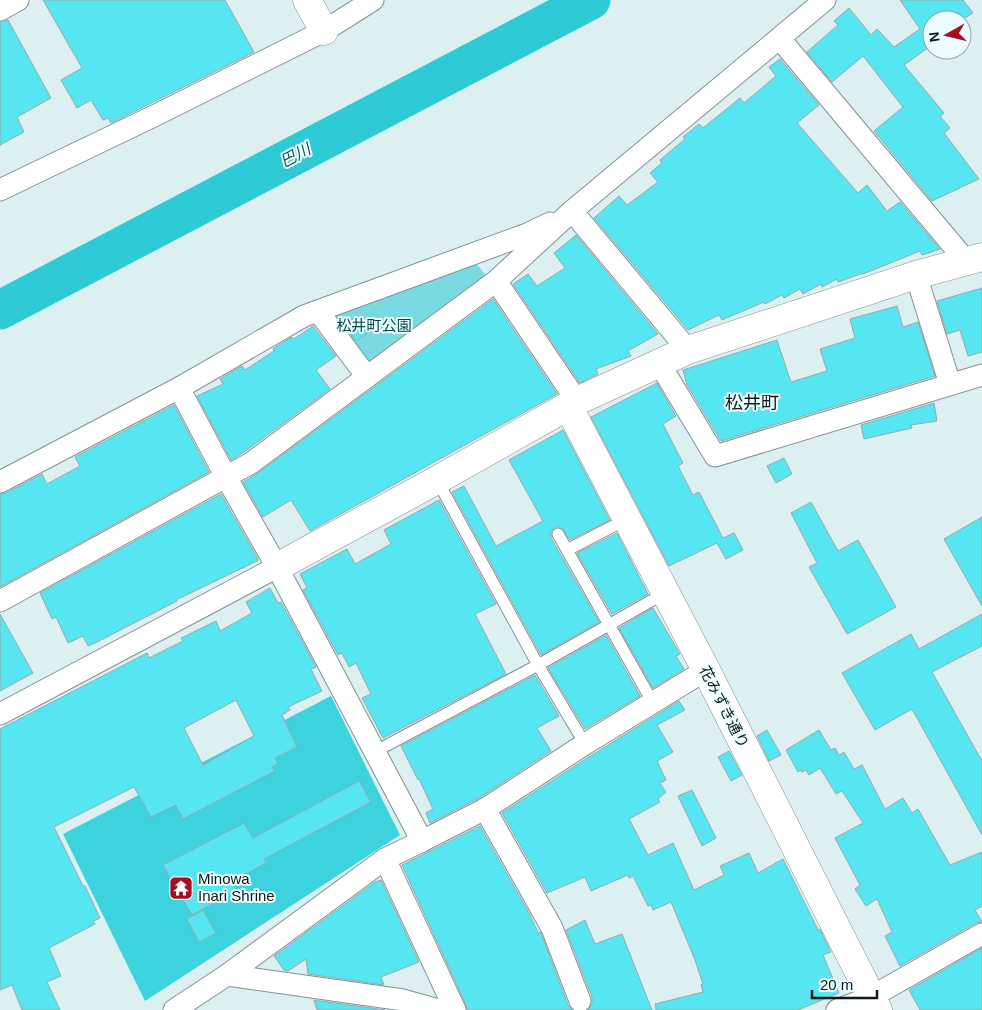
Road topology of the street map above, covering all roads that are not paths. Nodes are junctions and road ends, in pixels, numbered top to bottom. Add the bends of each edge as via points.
1 (18, 0) edge
2 (307, 0) edge
3 (373, 0) edge
4 (826, 0) edge
5 (0, 10) edge
6 (324, 31) junction
7 (780, 38) junction
8 (0, 190) edge
9 (572, 211) junction
10 (974, 259) edge
11 (916, 275) junction
12 (496, 281) junction
13 (318, 311) junction
14 (688, 350) junction
15 (659, 364) junction
16 (982, 375) edge
17 (367, 377) junction
18 (950, 384) junction
19 (179, 388) junction
20 (573, 403) junction
21 (226, 477) junction
22 (437, 480) junction
23 (0, 482) edge
24 (627, 519) junction
25 (558, 534) dead end
26 (567, 550) junction
27 (277, 567) junction
28 (665, 593) junction
29 (0, 601) edge
30 (609, 624) junction
31 (538, 665) junction
32 (706, 670) junction
33 (652, 703) junction
34 (0, 714) edge
35 (586, 744) junction
36 (376, 752) junction
37 (485, 809) junction
38 (422, 841) junction
39 (385, 859) junction
40 (982, 934) edge
41 (227, 975) junction
42 (580, 1001) dead end
43 (874, 1003) edge
44 (174, 1010) edge
45 (439, 1010) edge
46 (455, 1010) edge
47 (837, 1010) edge

1 - 5 street
2 - 6 street
3 - 6 street
4 - 7 street
6 - 8 street
7 - 9 street
7 - 10 street
9 - 12 street
9 - 13 street via 527,234
9 - 14 street
10 - 11 street
11 - 14 street
11 - 18 street
12 - 17 street
12 - 20 street
13 - 17 street
13 - 19 street
14 - 15 street
15 - 18 street via 715,456
15 - 20 street
16 - 18 street
17 - 21 street via 251,463
19 - 21 street
19 - 23 street
20 - 22 street
20 - 24 street, 花みずき通り
21 - 27 street
21 - 29 street
22 - 27 street
22 - 31 lane
24 - 26 lane
24 - 28 street, 花みずき通り
25 - 26 lane
26 - 30 lane
27 - 34 street
27 - 36 street
28 - 30 lane
28 - 32 street, 花みずき通り
30 - 31 lane
30 - 33 lane
31 - 35 lane
31 - 36 lane
32 - 33 street
32 - 43 street, 花みずき通り
33 - 35 street
35 - 37 street
36 - 38 street
37 - 38 street
37 - 42 street via 552,928
38 - 39 street
39 - 41 street
39 - 46 street
40 - 43 street
41 - 44 street
41 - 45 street via 403,1000
43 - 47 street

